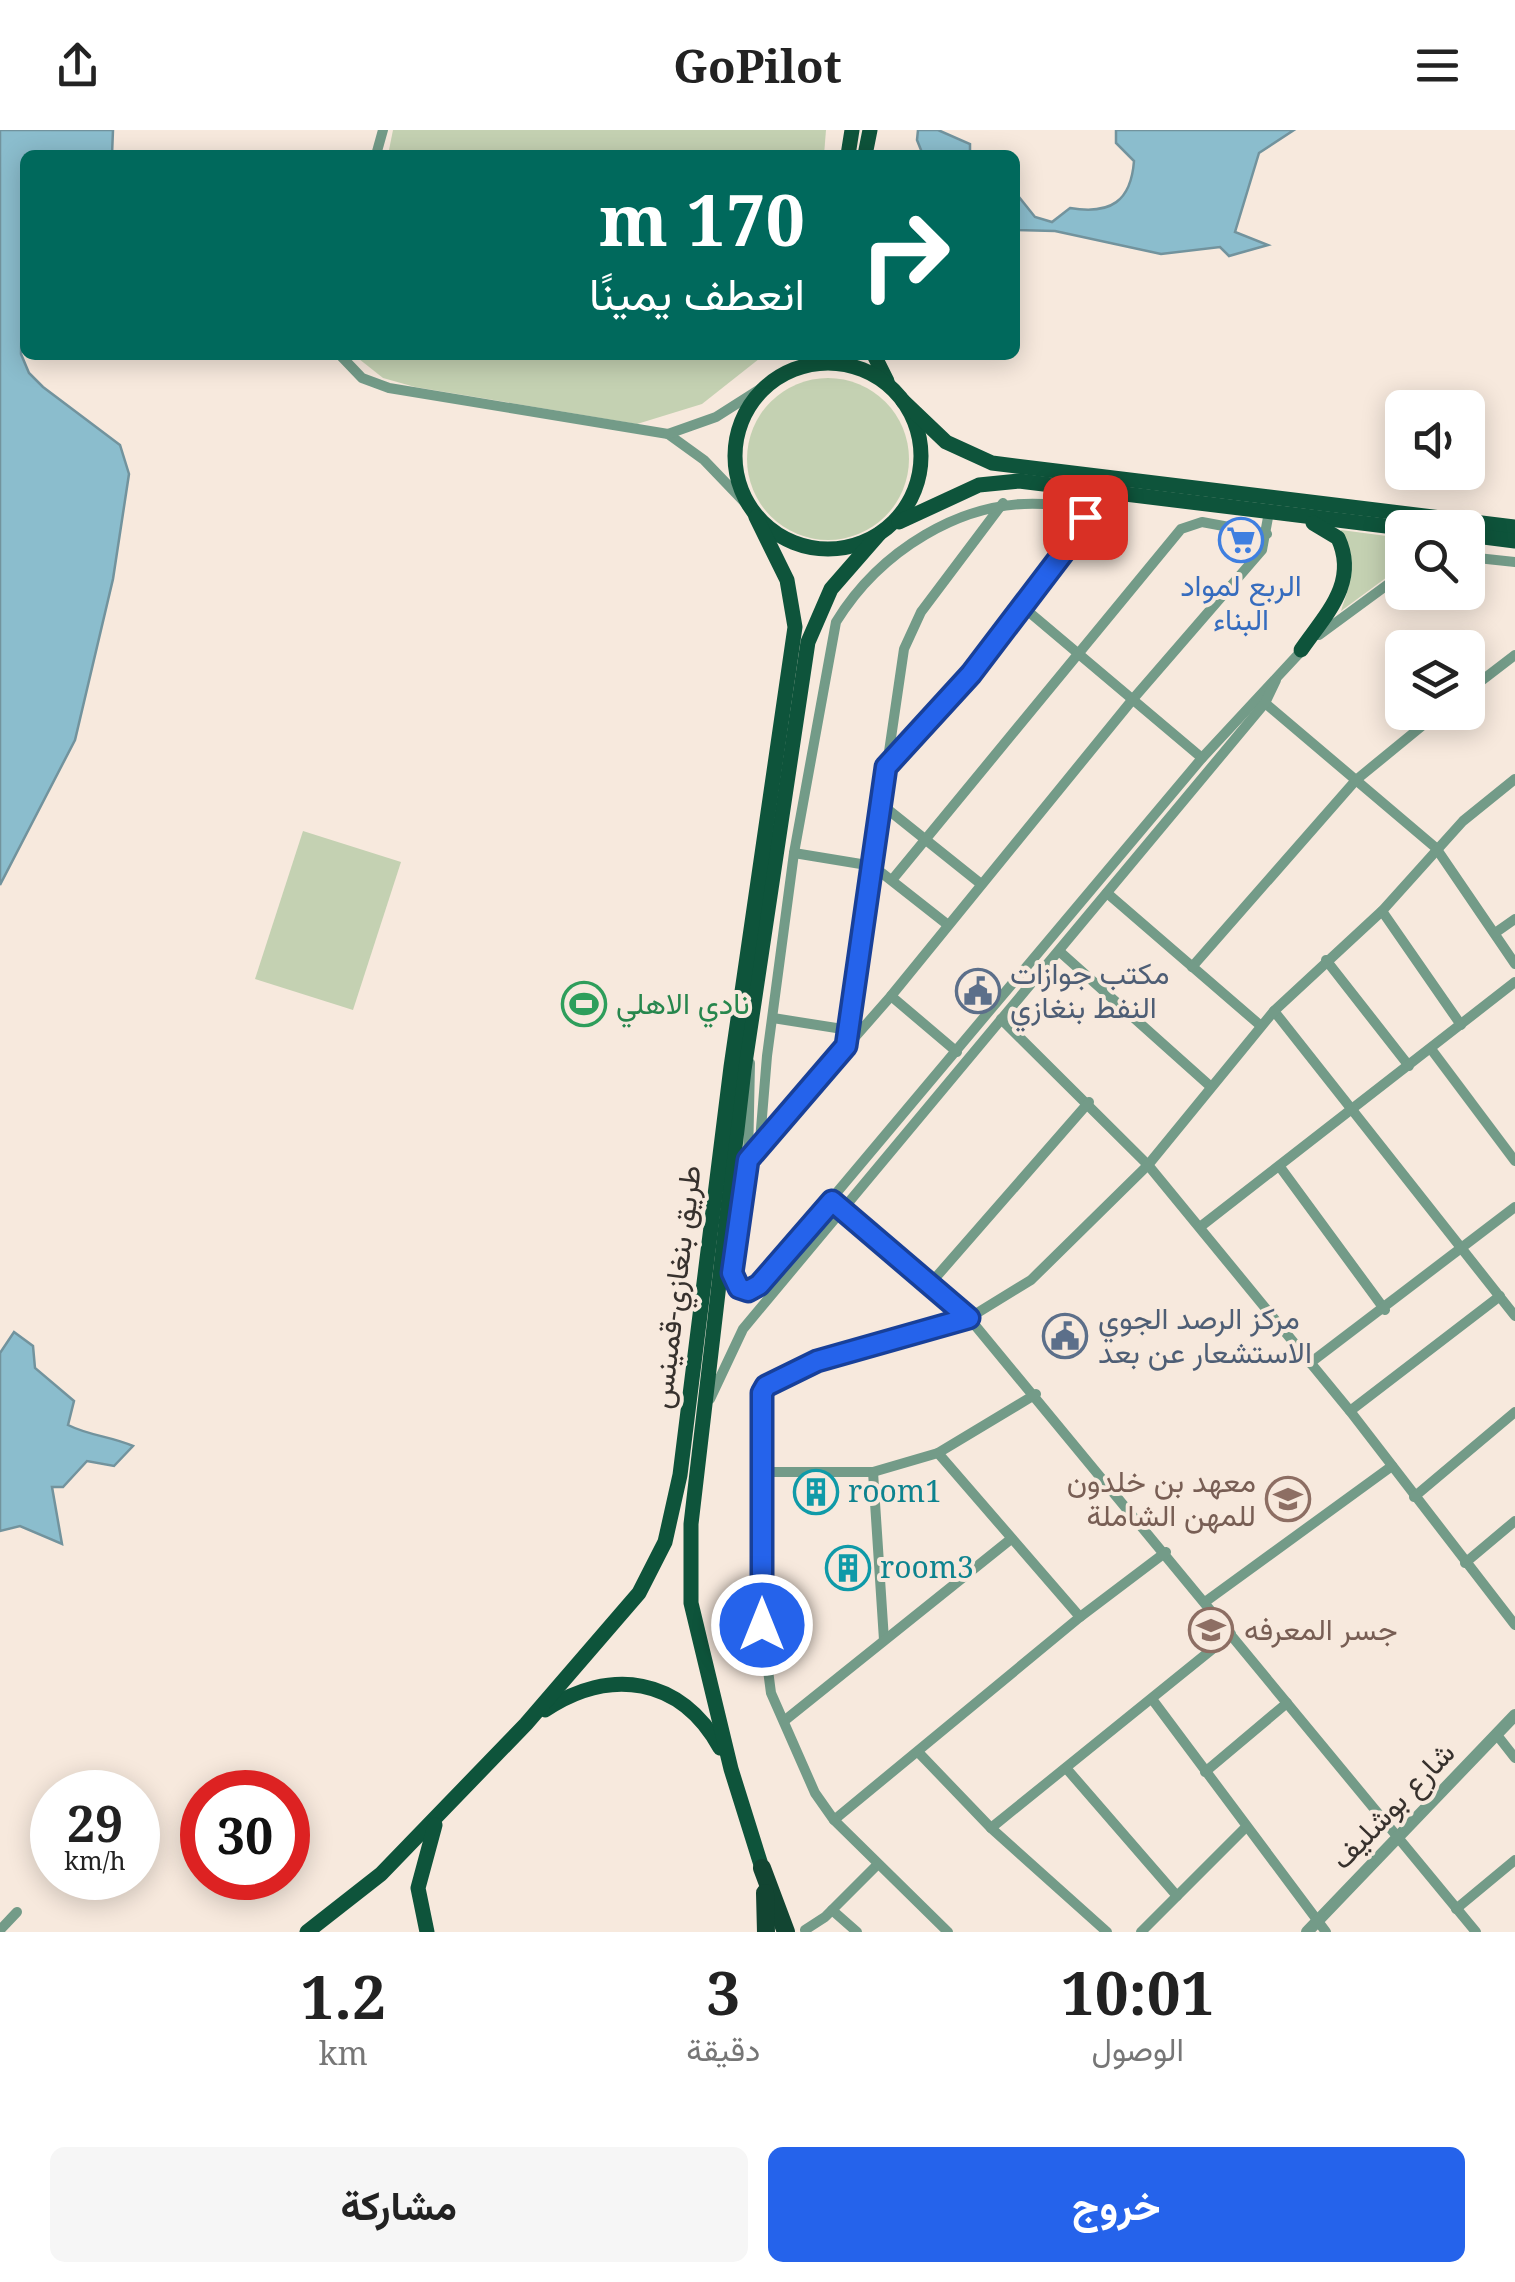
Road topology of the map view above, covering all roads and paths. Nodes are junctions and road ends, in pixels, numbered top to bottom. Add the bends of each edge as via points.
1 (345, 360) edge
2 (796, 360) edge
3 (876, 360) edge
4 (786, 372) junction
5 (768, 384) junction
6 (888, 385) junction
7 (903, 400) junction
8 (668, 434) junction
9 (1004, 502) junction
10 (753, 512) junction
11 (1277, 513) junction
12 (1385, 519) edge
13 (1385, 526) edge
14 (1515, 527) edge
15 (1485, 530) edge
16 (882, 531) junction
17 (1266, 534) junction
18 (1485, 534) edge
19 (1515, 541) edge
20 (1485, 559) edge
21 (1515, 562) edge
22 (1385, 585) edge
23 (1023, 607) junction
24 (1301, 650) junction
25 (1079, 653) junction
26 (1515, 654) edge
27 (1485, 678) edge
28 (1276, 680) junction
29 (1133, 699) junction
30 (1266, 703) junction
31 (1417, 730) edge
32 (1202, 758) junction
33 (886, 767) junction
34 (1515, 779) edge
35 (1356, 780) junction
36 (881, 804) junction
37 (924, 840) junction
38 (1133, 840) junction
39 (1436, 848) junction
40 (1143, 851) junction
41 (794, 853) junction
42 (1116, 861) junction
43 (873, 866) junction
44 (1126, 870) junction
45 (892, 880) junction
46 (981, 884) junction
47 (1107, 892) junction
48 (1382, 911) junction
49 (1515, 920) edge
50 (948, 925) junction
51 (1495, 932) junction
52 (1059, 951) junction
53 (1326, 960) junction
54 (1515, 964) edge
55 (1192, 968) junction
56 (1515, 982) edge
57 (891, 996) junction
58 (1274, 1011) junction
59 (773, 1018) junction
60 (1001, 1019) junction
61 (1461, 1025) junction
62 (1260, 1026) junction
63 (848, 1030) junction
64 (748, 1044) junction
65 (846, 1046) junction
66 (1431, 1050) junction
67 (957, 1052) junction
68 (1409, 1066) junction
69 (1210, 1086) junction
70 (1089, 1102) junction
71 (1353, 1106) junction
72 (760, 1141) junction
73 (748, 1160) junction
74 (1515, 1160) edge
75 (1148, 1165) junction
76 (1280, 1167) junction
77 (832, 1201) junction
78 (1515, 1207) edge
79 (842, 1210) junction
80 (1200, 1227) junction
81 (1462, 1249) junction
82 (930, 1284) junction
83 (1500, 1296) junction
84 (1385, 1310) junction
85 (1515, 1316) edge
86 (969, 1318) junction
87 (1310, 1363) junction
88 (1036, 1394) junction
89 (1350, 1412) junction
90 (1515, 1412) edge
91 (700, 1423) junction
92 (938, 1453) junction
93 (1392, 1466) junction
94 (762, 1472) junction
95 (873, 1472) junction
96 (1414, 1497) junction
97 (1515, 1521) edge
98 (1011, 1538) junction
99 (1166, 1552) junction
100 (1465, 1563) junction
101 (1205, 1602) junction
102 (1080, 1617) junction
103 (1515, 1625) edge
104 (1231, 1634) junction
105 (884, 1640) junction
106 (1152, 1699) junction
107 (1287, 1703) junction
108 (1515, 1715) edge
109 (784, 1721) junction
110 (526, 1724) junction
111 (1496, 1735) junction
112 (919, 1753) junction
113 (1515, 1758) edge
114 (1066, 1768) junction
115 (731, 1769) junction
116 (1205, 1772) junction
117 (439, 1817) junction
118 (834, 1820) junction
119 (1246, 1827) junction
120 (991, 1828) junction
121 (1396, 1838) junction
122 (1515, 1860) edge
123 (877, 1865) junction
124 (762, 1868) junction
125 (1177, 1896) junction
126 (832, 1910) junction
127 (1456, 1910) junction
128 (17, 1912) dead end
129 (1321, 1926) edge
130 (0, 1930) edge
131 (796, 1931) edge
132 (307, 1932) edge
133 (427, 1932) edge
134 (766, 1932) edge
135 (857, 1932) edge
136 (948, 1932) edge
137 (1107, 1932) edge
138 (1141, 1932) edge
139 (1306, 1932) edge
140 (1476, 1932) edge

1 - 8 street via 362,378 390,388
2 - 4 main road
3 - 6 main road
4 - 5 main road
4 - 6 main road via 836,363
5 - 8 street via 716,418
5 - 10 main road via 743,414 734,446 735,472
6 - 7 main road
7 - 12 main road via 946,442 992,463
7 - 16 main road via 922,458 912,497
8 - 10 street via 704,460
9 - 23 street via 1074,507 1085,517
9 - 33 street via 911,630
9 - 41 street via 937,528 847,604 831,638
10 - 16 main road via 773,532 814,548 859,544
10 - 110 main road, طريق بنغازي-قمينس via 786,580 795,628 674,1512 640,1592
11 - 13 main road
11 - 16 main road via 996,482 944,498
11 - 17 street
11 - 24 main road via 1330,530 1345,557 1337,599
14 - 15 main road
16 - 64 main road via 831,589 813,624
17 - 25 street via 1202,522 1185,526
17 - 29 street via 1262,550
18 - 19 main road
20 - 21 street
22 - 24 street
23 - 25 street
23 - 33 street
24 - 28 street
25 - 29 street
25 - 37 street
26 - 27 street
28 - 30 street
28 - 32 street
29 - 32 street
29 - 46 street
30 - 35 street
30 - 40 street
31 - 35 street
32 - 38 street
33 - 36 street
34 - 39 street
35 - 39 street
35 - 55 street
36 - 37 street
36 - 43 street
37 - 45 street
37 - 46 street
38 - 40 street
38 - 42 street
39 - 48 street
39 - 51 street
40 - 44 street
41 - 43 street
41 - 59 street
42 - 44 street
42 - 67 street
43 - 45 street
43 - 63 street
44 - 47 street
45 - 50 street
46 - 50 street
47 - 52 street
47 - 55 street
48 - 53 street
48 - 61 street
49 - 51 street
50 - 57 street
51 - 54 street
52 - 60 street
52 - 69 street
53 - 58 street
53 - 68 street
55 - 62 street
56 - 61 street
57 - 65 street
57 - 67 street
58 - 62 street
58 - 71 street
59 - 63 street
59 - 72 street
60 - 70 street
60 - 79 street
61 - 66 street
62 - 69 street
63 - 65 street
64 - 73 street
64 - 91 main road
65 - 72 street
66 - 68 street
66 - 74 street
67 - 77 street
68 - 71 street
69 - 75 street
70 - 75 street
70 - 82 street
71 - 76 street
71 - 81 street
72 - 73 street
73 - 77 street via 732,1273 739,1288 759,1285
75 - 80 street
75 - 86 street via 1032,1280
76 - 80 street
76 - 84 street
77 - 79 street
78 - 81 street
79 - 82 street
79 - 91 street via 743,1329
80 - 87 street
81 - 83 street
81 - 84 street
82 - 86 street
83 - 85 street
83 - 89 street
84 - 87 street
86 - 88 street
86 - 94 street via 773,1380 762,1393
87 - 89 street
88 - 92 street
88 - 99 street
89 - 93 street
90 - 96 street
91 - 115 main road via 690,1524 692,1603
92 - 95 street
92 - 98 street
93 - 96 street
93 - 101 street
94 - 95 street
94 - 109 street via 765,1658
95 - 105 street
96 - 100 street
97 - 100 street
98 - 102 street
98 - 105 street
99 - 101 street
99 - 102 street
100 - 103 street
101 - 104 street
102 - 112 street
104 - 106 street
104 - 107 street
105 - 109 street
106 - 114 street
106 - 116 street
107 - 116 street
107 - 121 street
108 - 111 street, شارع بوشليف
109 - 118 street via 815,1794
110 - 115 main road via 568,1695 600,1684 631,1684 664,1692 694,1711
110 - 117 main road, طريق بنغازي-قمينس
111 - 113 street
111 - 121 street, شارع بوشليف
112 - 118 street
112 - 120 street
114 - 120 street
114 - 125 street
115 - 124 main road
116 - 119 street
117 - 132 main road, طريق بنغازي-قمينس
117 - 133 main road via 418,1888
118 - 123 street
119 - 125 street
119 - 129 street
120 - 137 street
121 - 127 street
121 - 129 street, شارع بوشليف
122 - 127 street
123 - 126 street
123 - 136 street
124 - 131 highway
124 - 134 highway
125 - 138 street
126 - 131 street
126 - 135 street
127 - 140 street
128 - 130 street
129 - 139 street, شارع بوشليف

